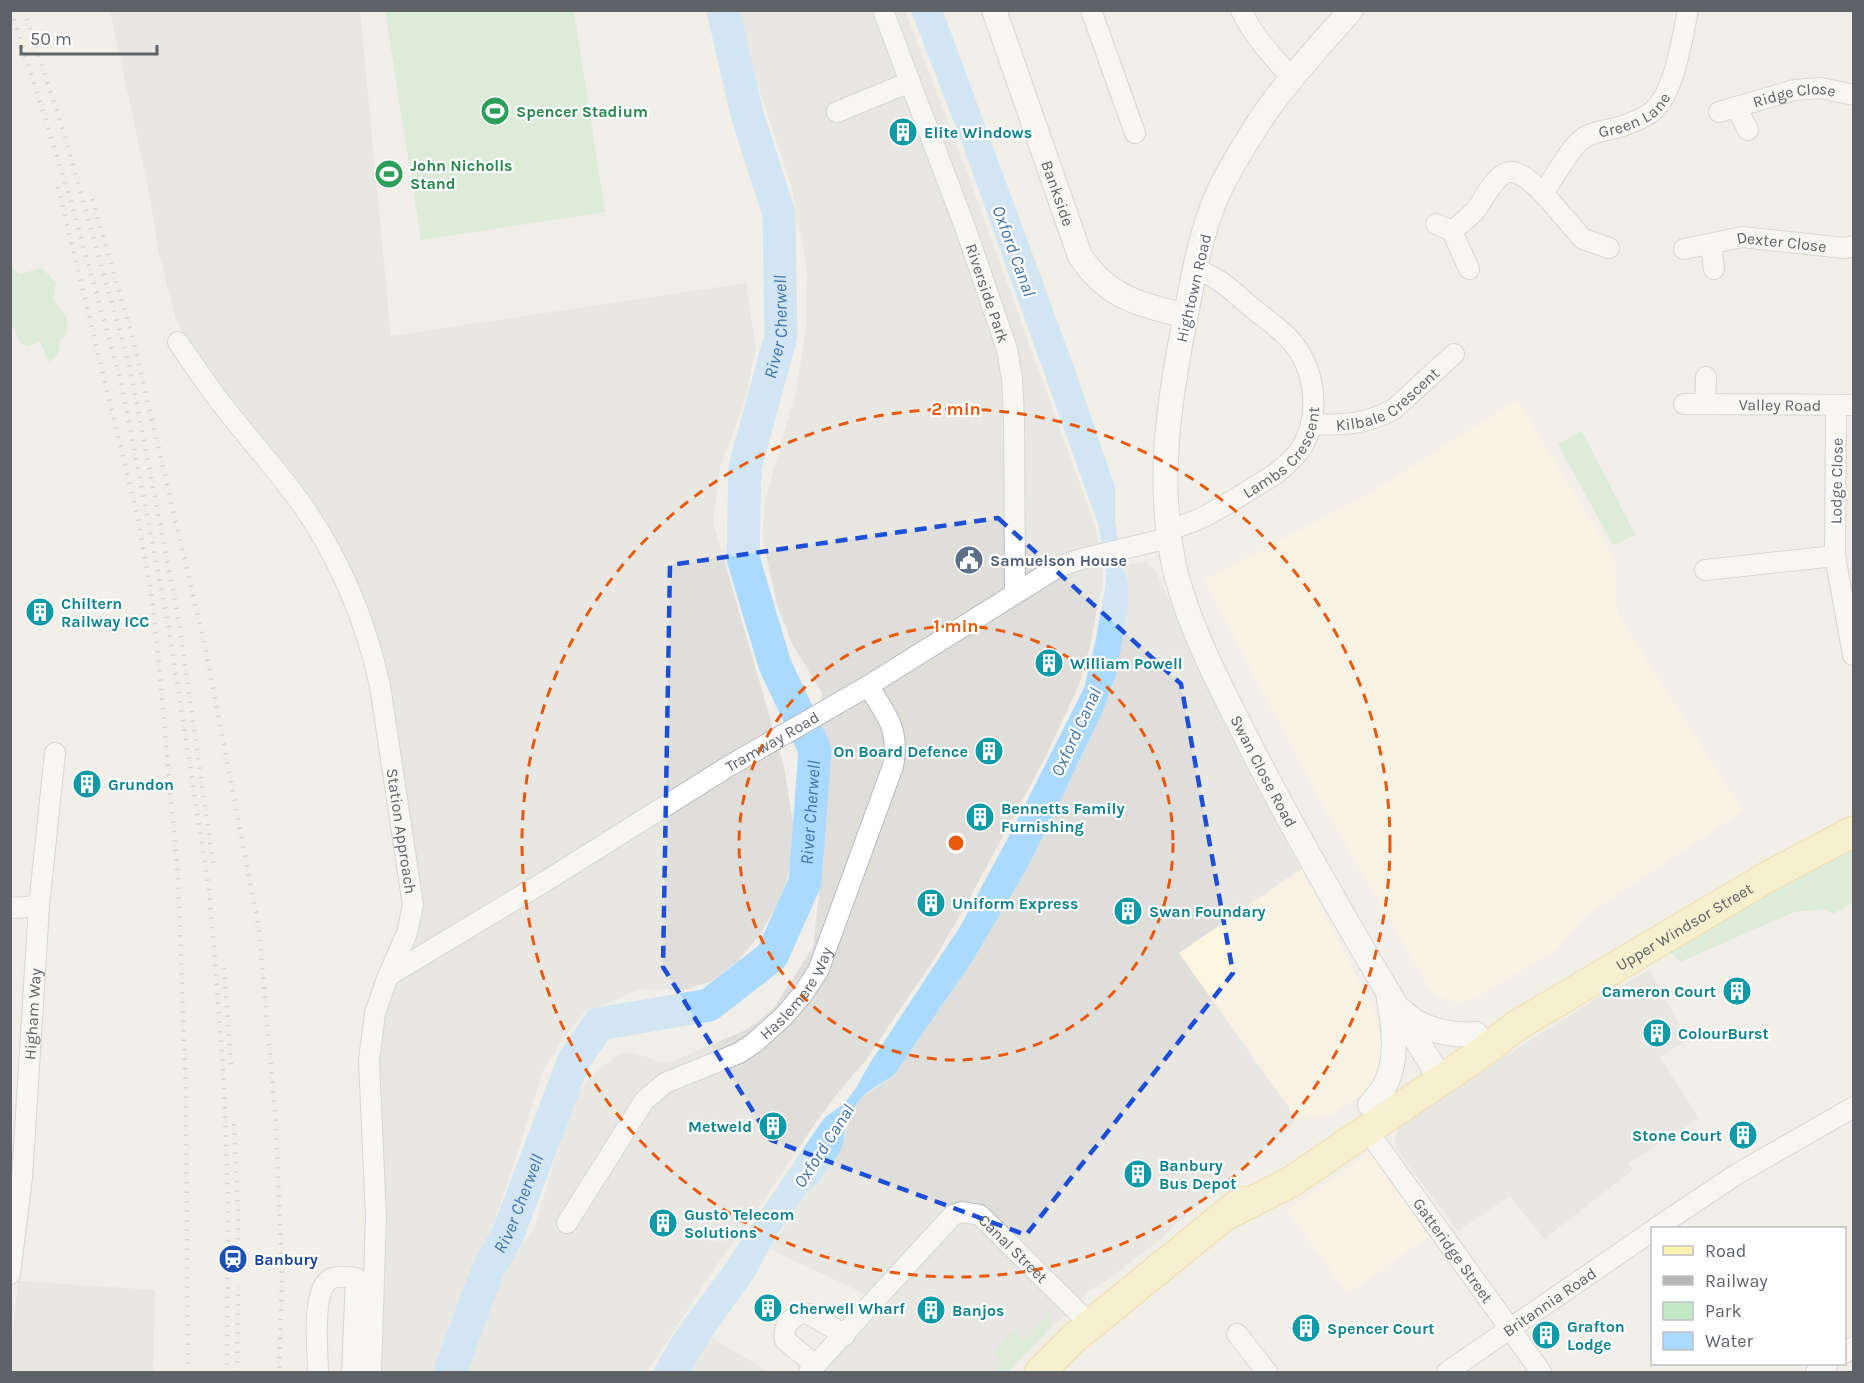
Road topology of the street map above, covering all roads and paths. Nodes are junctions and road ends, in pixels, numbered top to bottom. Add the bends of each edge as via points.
1 (883, 10) edge
2 (994, 10) edge
3 (1091, 10) edge
4 (1242, 10) edge
5 (1351, 10) edge
6 (1688, 10) edge
7 (1292, 78) junction
8 (910, 82) junction
9 (1854, 94) edge
10 (837, 112) dead end
11 (1748, 130) dead end
12 (1135, 133) dead end
13 (1543, 193) junction
14 (1711, 244) junction
15 (1854, 246) edge
16 (1609, 248) dead end
17 (1684, 249) dead end
18 (1469, 269) dead end
19 (1714, 269) dead end
20 (1194, 270) junction
21 (1185, 316) junction
22 (178, 342) dead end
23 (1454, 354) dead end
24 (1706, 377) dead end
25 (1684, 404) dead end
26 (1705, 405) junction
27 (1845, 406) edge
28 (1311, 424) junction
29 (1168, 533) junction
30 (1835, 556) junction
31 (1705, 570) dead end
32 (1016, 593) junction
33 (1853, 655) edge
34 (868, 686) junction
35 (54, 753) dead end
36 (1854, 831) edge
37 (39, 906) junction
38 (10, 908) edge
39 (387, 976) junction
40 (1387, 990) junction
41 (1516, 1026) junction
42 (1476, 1034) junction
43 (1436, 1072) junction
44 (1854, 1107) edge
45 (1369, 1117) junction
46 (567, 1223) dead end
47 (1658, 1227) edge
48 (1651, 1232) edge
49 (10, 1274) edge
50 (1097, 1318) junction
51 (1509, 1328) junction
52 (1237, 1334) dead end
53 (845, 1335) junction
54 (812, 1369) edge
55 (318, 1372) edge
56 (352, 1372) edge
57 (370, 1372) edge
58 (1040, 1372) edge
59 (1267, 1372) edge
60 (1447, 1372) edge
61 (1541, 1372) edge

1 - 8 street, Riverside Park
2 - 21 street, Bankside via 1080,256 1098,279 1123,297
3 - 12 street
4 - 7 street via 1247,23
5 - 7 street, Hightown Road
6 - 13 street, Green Lane via 1663,100 1644,118 1580,140
7 - 20 street, Hightown Road via 1267,110 1225,180 1202,237
8 - 10 street
8 - 32 street, Riverside Park via 1007,350 1014,417
9 - 11 street, Ridge Close via 1821,88 1794,90 1728,110
13 - 16 street via 1583,238
13 - 18 street via 1524,176 1507,172 1499,176 1475,211 1444,228
14 - 15 street, Dexter Close via 1742,237
14 - 17 street, Dexter Close
14 - 19 street, Dexter Close
20 - 21 street, Hightown Road
20 - 28 street, Lambs Crescent via 1217,279 1297,348 1306,362 1311,385
21 - 29 street, Hightown Road via 1169,410 1165,491
22 - 39 street, Station Approach via 303,506 340,569 369,641 380,686 413,905 407,933
23 - 28 street, Kilbale Crescent via 1385,414 1336,426
24 - 26 street
25 - 26 street, Valley Road
26 - 27 street, Valley Road
27 - 30 street, Lodge Close
28 - 29 street, Lambs Crescent via 1301,449 1274,475
29 - 32 street, Tramway Road via 1058,567
29 - 40 street, Swan Close Road via 1186,606 1223,691 1320,876
30 - 31 street
30 - 33 street, Lodge Close
32 - 34 street, Tramway Road
34 - 39 street, Tramway Road via 781,734
34 - 46 street, Haslemere Way via 892,724 896,751 818,971 795,1002 754,1043 665,1083 644,1101
35 - 37 street, Higham Way
36 - 41 main road, Upper Windsor Street via 1769,876
37 - 38 street
37 - 49 street, Higham Way via 22,1178
39 - 57 street, Station Approach via 375,1013 369,1060 376,1217
40 - 42 street, Swan Close Road via 1398,1008 1425,1026 1451,1034
40 - 43 street, Swan Close Road
40 - 45 street, Swan Close Road via 1393,1027 1392,1060 1388,1081
41 - 42 main road, Upper Windsor Street
41 - 43 main road, Upper Windsor Street via 1481,1053
42 - 43 main road, Upper Windsor Street
43 - 45 main road, Upper Windsor Street
44 - 47 street, Britannia Road via 1737,1174
45 - 50 main road, Upper Windsor Street via 1278,1167 1226,1215
45 - 51 street, Gatteridge Street
48 - 51 street, Britannia Road
50 - 53 street, Canal Street via 980,1215 962,1212 953,1215
50 - 58 main road, Upper Windsor Street
51 - 60 street, Britannia Road
51 - 61 street, Gatteridge Street
52 - 59 street
53 - 54 street, Canal Street
53 - 54 street via 809,1314 802,1313 789,1321 785,1340
55 - 56 street via 320,1292 332,1278 356,1278

